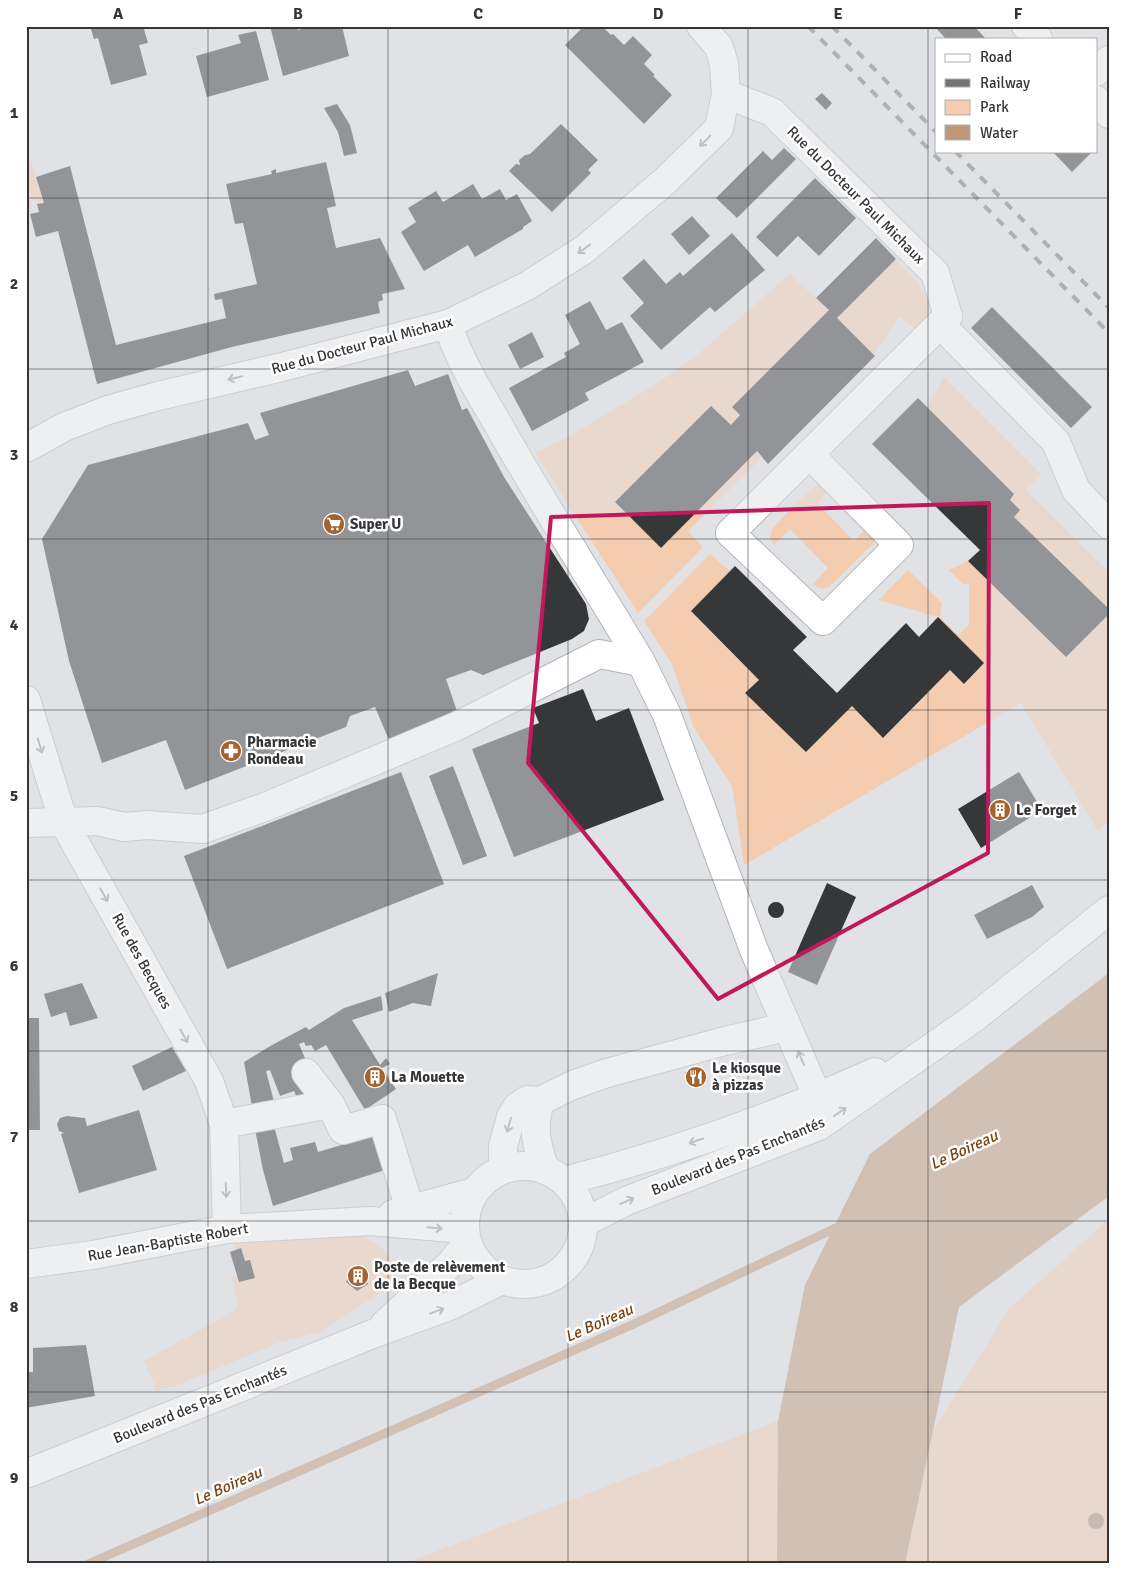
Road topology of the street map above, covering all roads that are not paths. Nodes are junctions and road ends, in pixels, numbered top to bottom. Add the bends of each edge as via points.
1 (701, 26) edge
2 (1026, 26) edge
3 (1037, 38) edge
4 (1109, 60) edge
5 (1098, 70) edge
6 (726, 94) junction
7 (1098, 102) edge
8 (1109, 114) edge
9 (448, 324) junction
10 (940, 324) junction
11 (26, 448) edge
12 (809, 454) junction
13 (1109, 525) edge
14 (641, 662) junction
15 (26, 700) edge
16 (64, 823) junction
17 (26, 824) edge
18 (1109, 910) edge
19 (785, 1021) junction
20 (936, 1044) junction
21 (306, 1073) dead end
22 (818, 1098) junction
23 (540, 1101) junction
24 (330, 1104) junction
25 (224, 1124) junction
26 (503, 1169) junction
27 (699, 1172) junction
28 (555, 1175) junction
29 (474, 1192) junction
30 (410, 1209) junction
31 (370, 1221) junction
32 (583, 1223) junction
33 (227, 1228) junction
34 (466, 1236) junction
35 (26, 1264) edge
36 (502, 1280) junction
37 (375, 1333) junction
38 (26, 1474) edge

1 - 6 street, Rue du Docteur Paul Michaux via 719,48 724,64
2 - 3 street
4 - 5 street
6 -> 9 street, Rue du Docteur Paul Michaux via 718,128 665,181 585,249 527,286
6 - 10 street, Rue du Docteur Paul Michaux via 772,112 935,274 948,316
7 - 8 street
9 -> 11 street, Rue du Docteur Paul Michaux via 108,410 64,426
9 - 14 street via 460,357 519,462
10 - 12 street
10 - 13 street via 1056,442 1076,490
12 - 12 street via 730,533 823,621 899,545
14 - 16 street via 599,654 448,730 265,808 203,829
14 - 19 street via 667,715 754,950
15 -> 16 street, Rue des Becques
16 - 17 street
16 -> 25 street, Rue des Becques via 209,1081
18 - 20 street, Boulevard des Pas Enchantés via 974,1018
22 -> 19 street
19 - 23 street via 773,1030 607,1073
20 - 22 street, Boulevard des Pas Enchantés
27 -> 20 street, Boulevard des Pas Enchantés via 819,1126
21 - 24 street
22 - 27 street via 804,1119 718,1152
22 -> 28 street, Boulevard des Pas Enchantés via 663,1153
23 -> 26 street via 528,1100 517,1107 511,1117 503,1146
23 - 28 street via 534,1132
24 - 25 street
24 - 30 street via 343,1130 382,1119
25 -> 33 street, Rue des Becques
26 - 28 street, Boulevard des Pas Enchantés via 528,1166
26 - 29 street, Boulevard des Pas Enchantés via 490,1176
32 -> 27 street, Boulevard des Pas Enchantés via 626,1201
28 - 32 street via 578,1200
29 - 30 street, Rue Jean-Baptiste Robert
29 - 34 street, Boulevard des Pas Enchantés via 466,1210
30 - 31 street, Rue Jean-Baptiste Robert
31 - 33 street, Rue Jean-Baptiste Robert
31 -> 34 street, Rue Jean-Baptiste Robert
32 - 36 street via 576,1254 553,1276 523,1284
33 - 35 street, Rue Jean-Baptiste Robert via 93,1255
34 - 36 street via 480,1265
34 - 37 street, Boulevard des Pas Enchantés via 451,1263
37 -> 36 street, Boulevard des Pas Enchantés via 452,1306
37 - 38 street, Boulevard des Pas Enchantés

